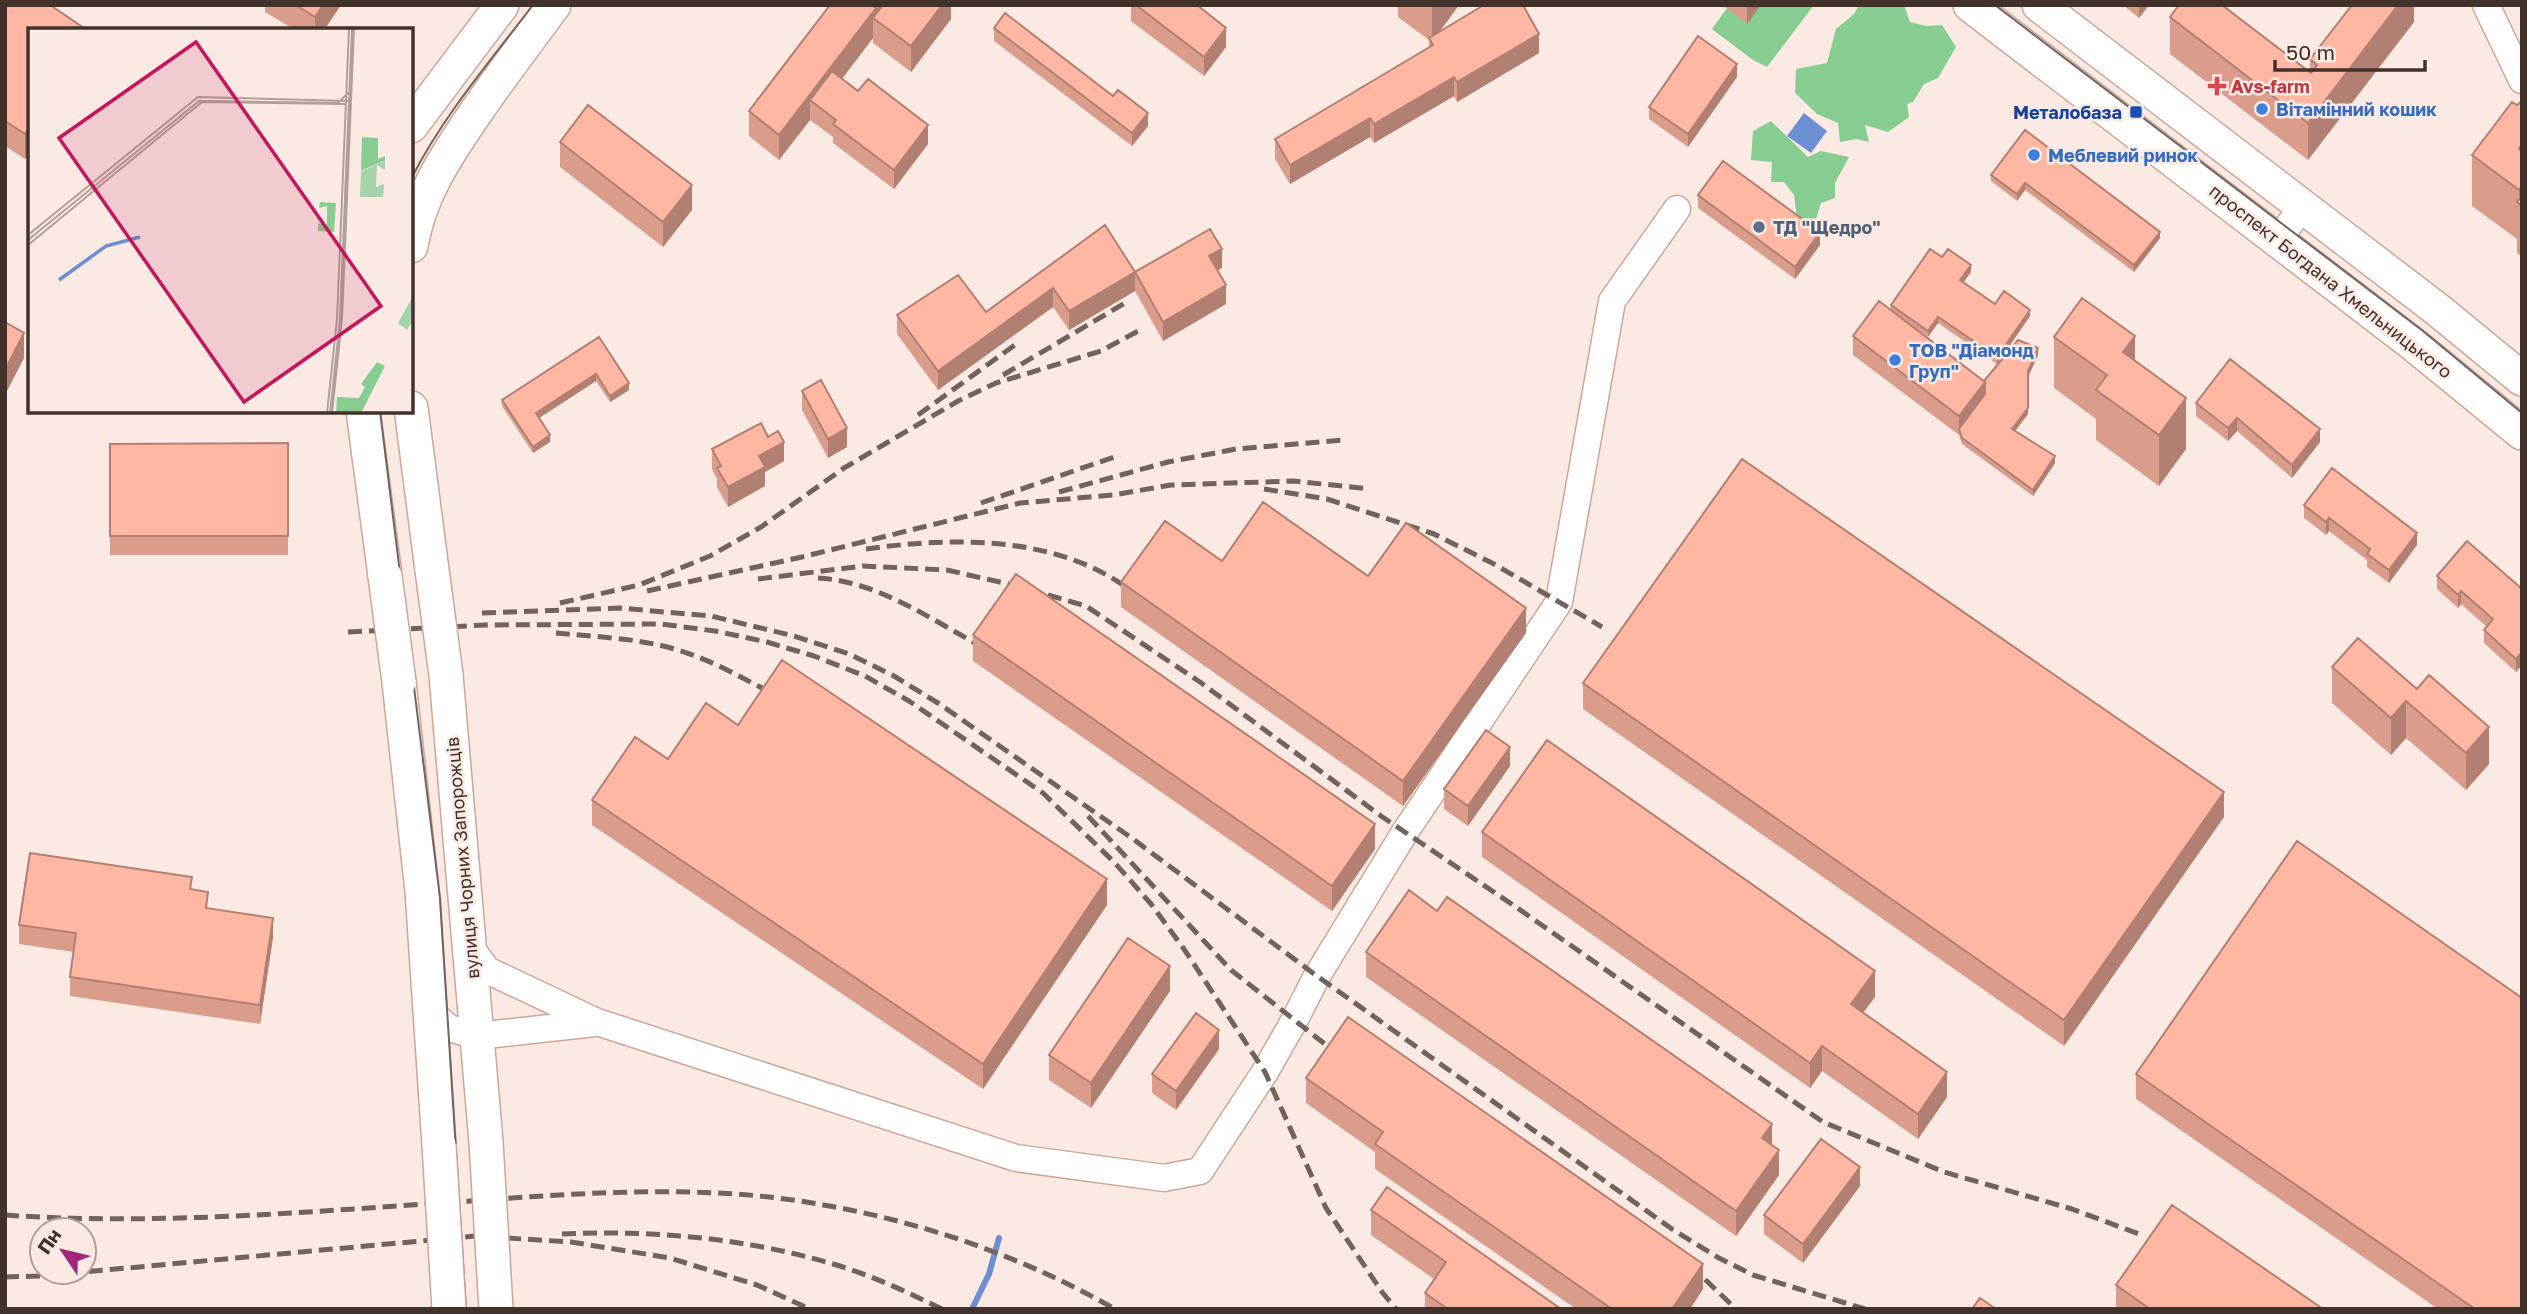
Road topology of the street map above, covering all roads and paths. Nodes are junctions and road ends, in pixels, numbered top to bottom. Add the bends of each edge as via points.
1 (502, 5) edge
2 (554, 5) edge
3 (1970, 5) edge
4 (2039, 5) edge
5 (2486, 5) edge
6 (2522, 80) edge
7 (413, 123) edge
8 (2302, 206) junction
9 (1677, 209) dead end
10 (413, 238) edge
11 (2278, 240) junction
12 (2522, 379) edge
13 (363, 413) edge
14 (412, 413) edge
15 (2522, 433) edge
16 (471, 948) junction
17 (432, 1012) junction
18 (597, 1023) junction
19 (477, 1037) junction
20 (449, 1309) edge
21 (496, 1309) edge

1 - 7 main road
2 - 10 main road via 438,168
3 - 11 main road, проспект Богдана Хмельницького
4 - 8 main road
5 - 6 street
8 - 11 street
8 - 12 main road
9 - 18 street via 1612,301 1559,602 1405,832 1265,1072 1200,1171 1164,1178 1016,1158
11 - 15 main road, проспект Богдана Хмельницького
13 - 17 main road, bridge via 399,682
14 - 16 main road, вулиця Чорних Запорожців, bridge via 446,676
16 - 18 street via 487,970
16 - 19 main road, вулиця Чорних Запорожців
17 - 19 street via 449,1028
17 - 20 main road, bridge
18 - 19 street
19 - 21 main road, вулиця Чорних Запорожців, bridge

